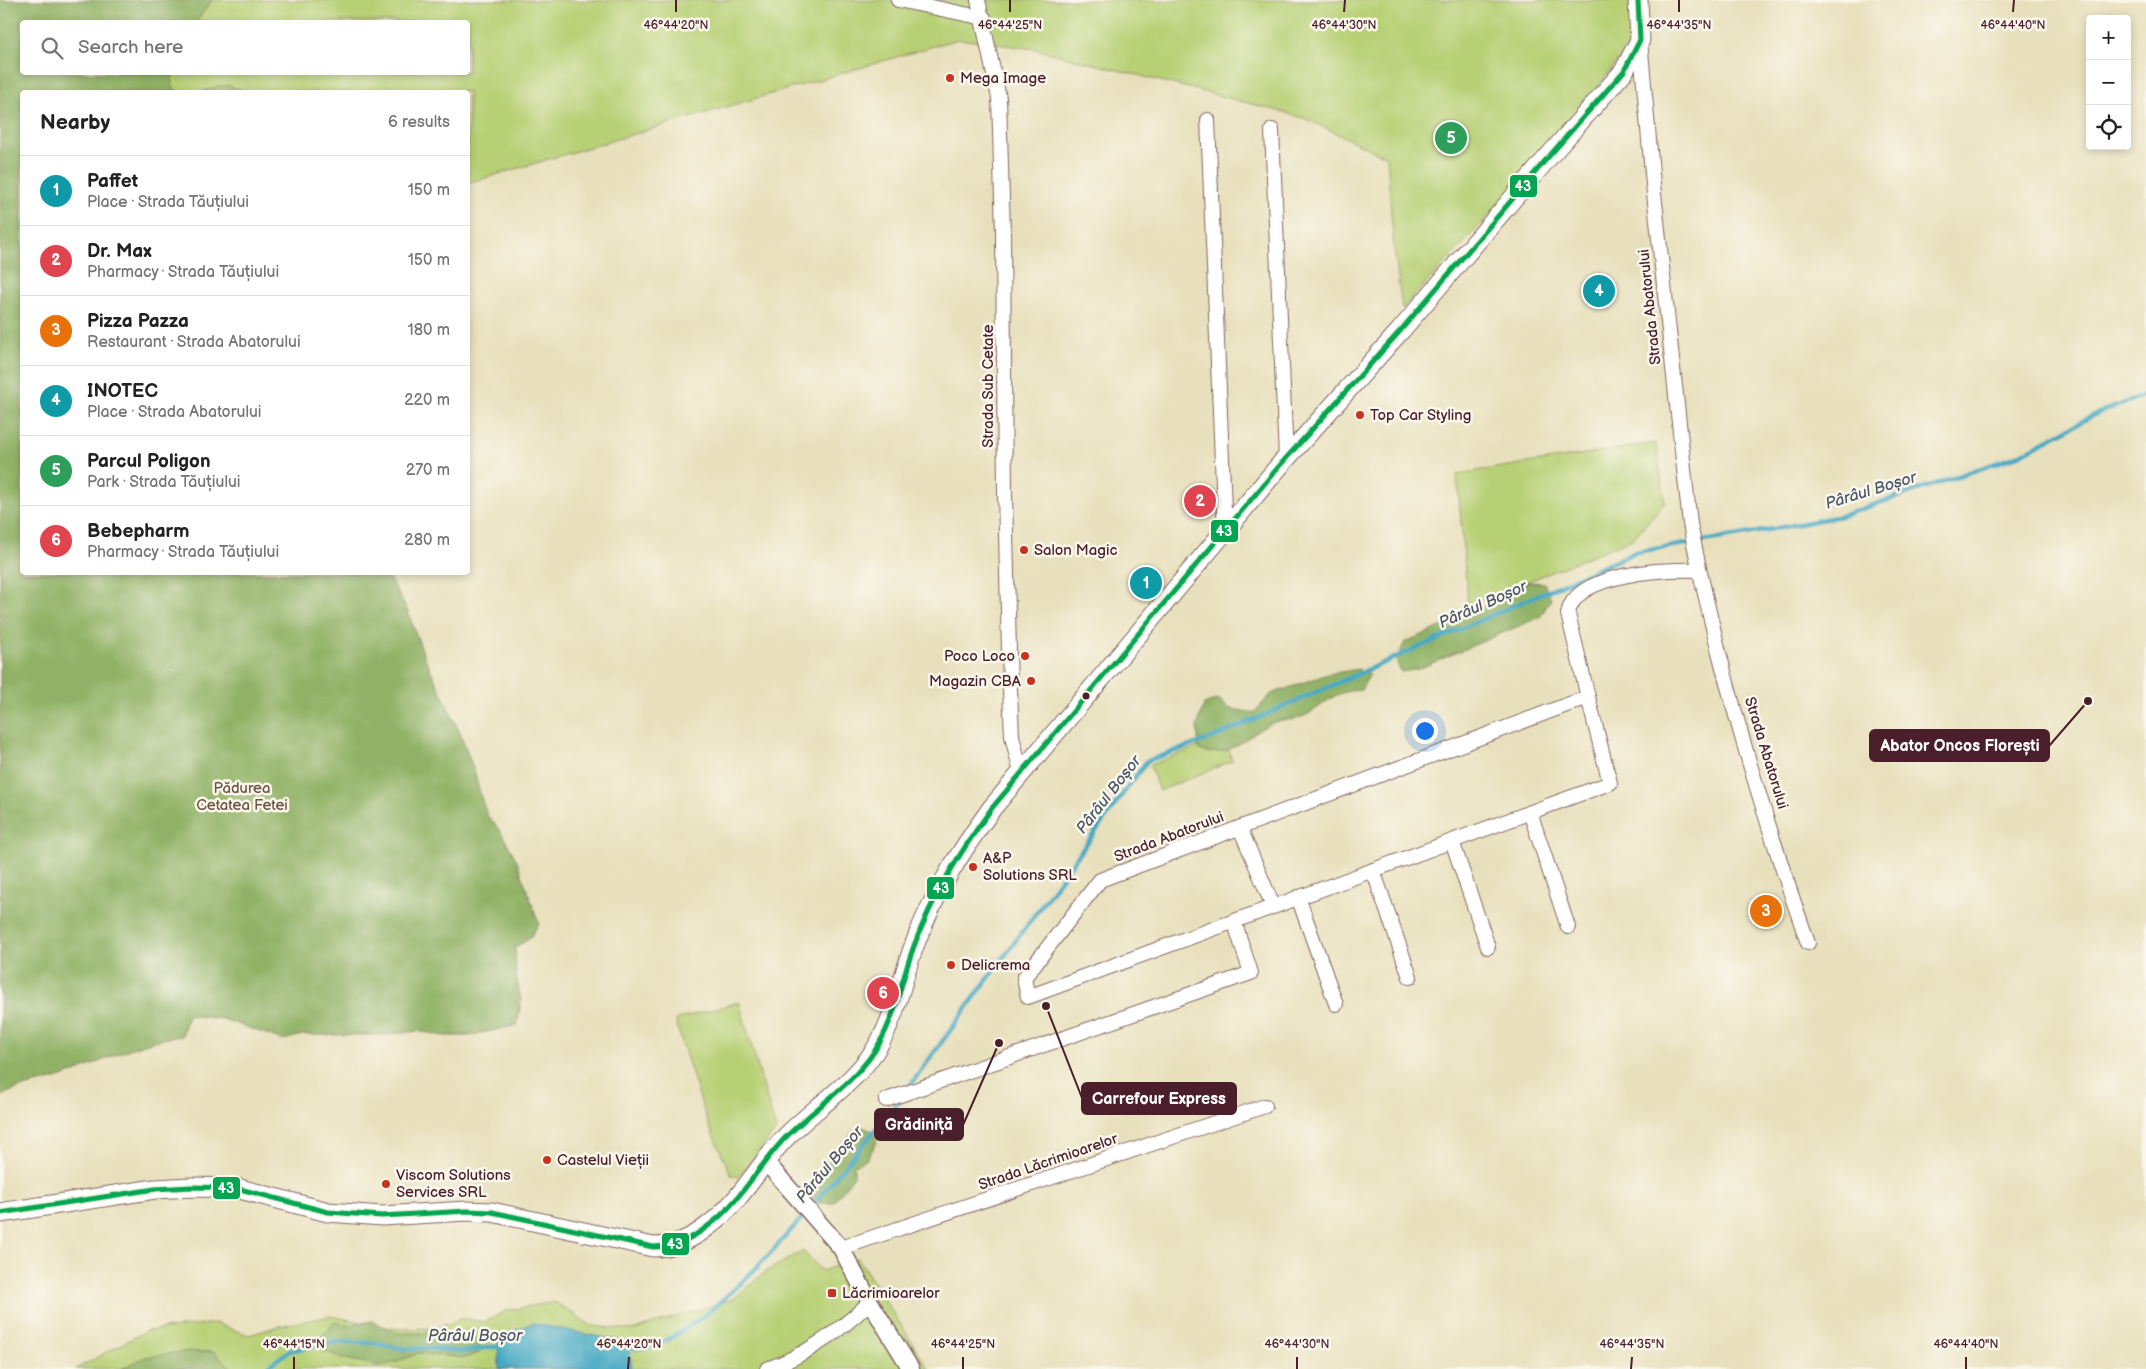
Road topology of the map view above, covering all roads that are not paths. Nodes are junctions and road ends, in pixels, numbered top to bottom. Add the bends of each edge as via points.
1 (898, 0) edge
2 (978, 0) edge
3 (1638, 0) edge
4 (984, 18) junction
5 (1640, 40) junction
6 (1208, 120) dead end
7 (1272, 130) dead end
8 (1286, 459) junction
9 (1225, 534) junction
10 (1699, 570) junction
11 (1588, 697) junction
12 (1021, 773) junction
13 (1530, 812) junction
14 (1240, 828) junction
15 (1452, 841) junction
16 (1373, 870) junction
17 (1298, 897) junction
18 (1273, 906) junction
19 (1234, 921) junction
20 (1568, 927) dead end
21 (1808, 943) dead end
22 (1488, 946) dead end
23 (1410, 977) dead end
24 (1336, 1004) dead end
25 (886, 1100) dead end
26 (1265, 1106) dead end
27 (770, 1156) junction
28 (0, 1213) edge
29 (841, 1248) junction
30 (870, 1302) junction
31 (767, 1369) edge
32 (911, 1369) edge

1 - 4 street
2 - 4 street, Strada Sub Cetate
3 - 5 main road
4 - 12 street, Strada Sub Cetate via 999,98 1010,689 1012,736
5 - 8 main road via 1624,71
5 - 10 street, Strada Abatorului via 1690,524
6 - 9 street
7 - 8 street
8 - 9 main road
9 - 12 main road
10 - 11 street, Strada Abatorului via 1670,569 1632,574 1593,586 1576,596 1568,614
10 - 21 street, Strada Abatorului via 1732,697 1787,884
11 - 13 street, Strada Abatorului via 1610,783
11 - 14 street, Strada Abatorului
12 - 27 main road via 992,808 944,878 917,939 900,995 879,1044 842,1087 784,1139
13 - 15 street, Strada Abatorului
13 - 20 street
14 - 18 street
14 - 19 street, Strada Abatorului via 1100,880 1024,978 1028,997
15 - 16 street, Strada Abatorului
15 - 22 street
16 - 17 street, Strada Abatorului
16 - 23 street
17 - 18 street, Strada Abatorului
17 - 24 street
18 - 19 street, Strada Abatorului
19 - 25 street via 1251,972
26 - 29 street, Strada Lăcrimioarelor
27 - 28 main road via 709,1226 665,1246 636,1244 492,1212 467,1210 382,1216 328,1212 236,1188 155,1189
27 - 29 street via 779,1176
29 - 30 street
30 - 31 street via 810,1350
30 - 32 street

